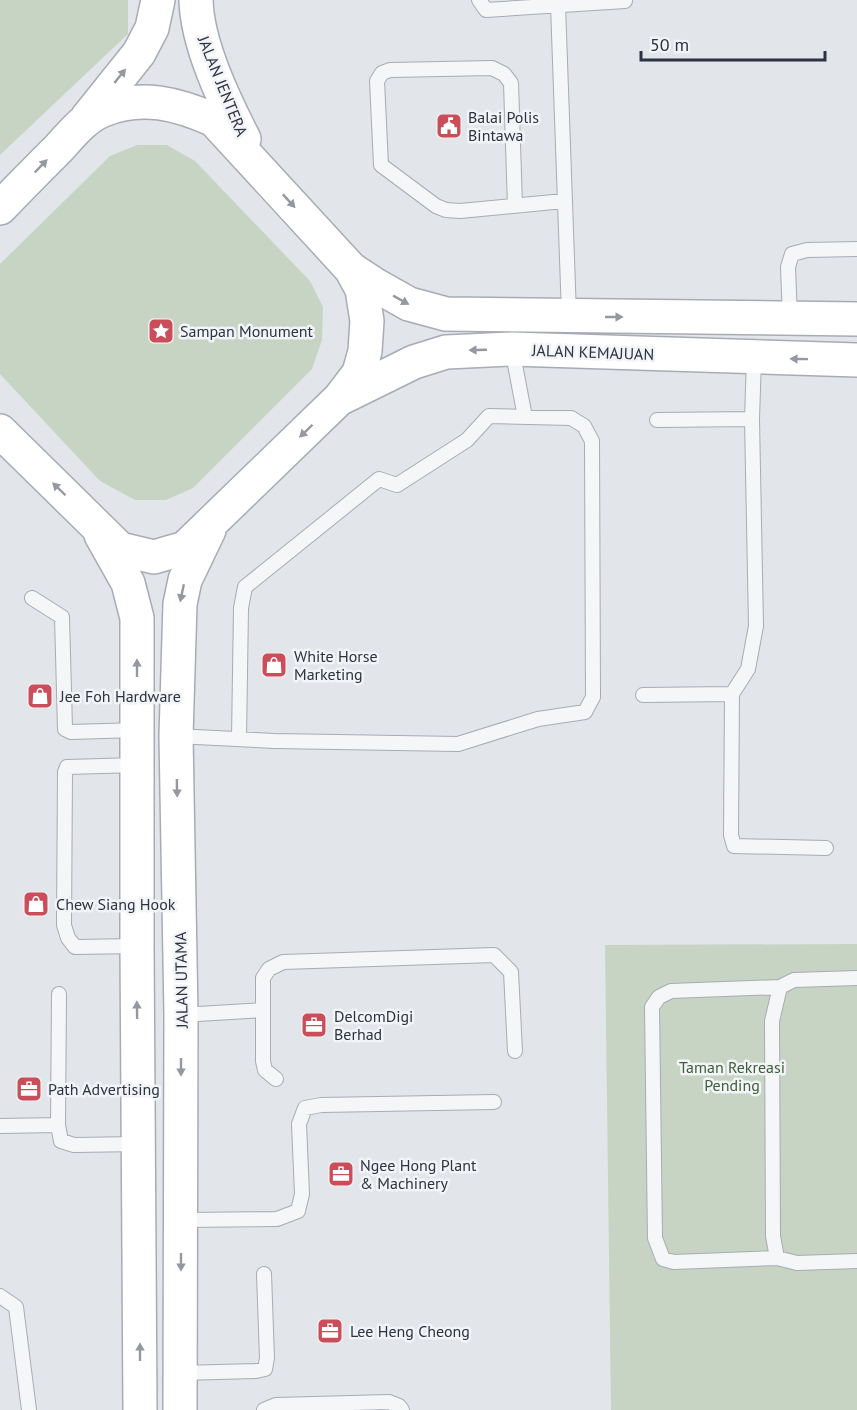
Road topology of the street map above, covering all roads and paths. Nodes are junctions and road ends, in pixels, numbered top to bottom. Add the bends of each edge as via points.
1 (158, 0) edge
2 (196, 0) edge
3 (479, 0) edge
4 (625, 1) edge
5 (558, 5) junction
6 (84, 122) junction
7 (260, 169) junction
8 (564, 201) junction
9 (515, 206) junction
10 (0, 208) edge
11 (857, 249) edge
12 (351, 269) junction
13 (569, 317) junction
14 (790, 319) junction
15 (857, 319) edge
16 (512, 349) junction
17 (754, 358) junction
18 (857, 360) edge
19 (340, 398) junction
20 (525, 417) junction
21 (752, 419) junction
22 (657, 420) dead end
23 (0, 431) edge
24 (213, 520) junction
25 (95, 524) junction
26 (32, 598) dead end
27 (732, 694) junction
28 (644, 695) dead end
29 (138, 730) junction
30 (176, 736) junction
31 (239, 738) junction
32 (138, 765) junction
33 (826, 848) dead end
34 (137, 946) junction
35 (857, 978) edge
36 (780, 987) junction
37 (58, 994) dead end
38 (263, 1010) junction
39 (182, 1015) junction
40 (515, 1051) dead end
41 (276, 1079) dead end
42 (494, 1102) dead end
43 (58, 1125) junction
44 (0, 1126) edge
45 (139, 1144) junction
46 (181, 1220) junction
47 (777, 1258) junction
48 (857, 1262) edge
49 (264, 1274) dead end
50 (0, 1296) edge
51 (180, 1373) junction
52 (29, 1410) edge
53 (140, 1410) edge
54 (180, 1410) edge
55 (190, 1410) edge
56 (264, 1410) edge
57 (402, 1410) edge

6 -> 1 main road via 139,53 152,28
2 - 7 main road, JALAN JENTERA via 204,47
3 - 5 lane via 486,10
4 - 5 lane
5 - 8 lane
6 - 7 main road via 102,110 127,104 158,102 185,107 214,120
10 -> 6 main road
7 -> 12 main road
8 - 9 lane
8 - 13 lane
9 - 9 lane via 446,210 388,172 381,165 377,81 382,73 492,68 504,74 511,84
11 - 14 lane via 792,254 788,267
12 -> 13 main road, JALAN KEMAJUAN via 409,304 446,314
12 - 19 main road via 362,289 365,351 359,373
13 -> 14 main road, JALAN KEMAJUAN
14 - 15 main road, JALAN KEMAJUAN
16 - 17 main road, JALAN KEMAJUAN
16 -> 19 main road, JALAN KEMAJUAN via 446,352 414,362
16 - 20 lane
18 -> 17 main road, JALAN KEMAJUAN
17 - 21 lane
19 -> 24 main road
20 - 31 lane via 489,416 467,440 397,485 379,479 245,587 241,608
20 - 31 lane via 571,418 584,426 592,441 593,697 585,712 538,719 458,744
21 - 22 lane
21 - 27 lane via 756,626 748,669
25 -> 23 main road
24 - 25 main road via 185,548 154,557 120,549
24 -> 30 main road, JALAN UTAMA via 185,580 180,604
29 -> 25 main road via 137,618 128,584
26 - 29 lane via 62,617 65,729
27 - 28 lane
27 - 33 lane via 731,835 735,846
29 - 32 main road
30 - 31 lane
30 -> 39 main road, JALAN UTAMA
32 - 34 main road
32 - 34 lane via 67,767 64,772 64,926 68,938 75,947
45 -> 34 main road
35 - 36 lane via 794,980
36 - 47 lane via 772,1021 773,1236
36 - 47 lane via 671,991 659,997 652,1007 655,1238 663,1259 674,1262
37 - 43 lane
38 - 39 lane
38 - 40 lane via 263,978 269,969 283,962 494,955 511,972
38 - 41 lane via 265,1070
39 -> 46 main road, JALAN UTAMA
42 - 46 lane via 305,1108 299,1124 302,1194 298,1211 277,1219
43 - 44 lane
43 - 45 lane via 61,1141 74,1145
53 -> 45 main road
46 -> 51 main road, JALAN UTAMA
47 - 48 lane via 797,1263
49 - 51 lane via 266,1369
50 - 52 lane via 16,1307
51 - 54 main road, JALAN UTAMA
54 - 55 lane
56 - 57 lane via 276,1405 389,1402

